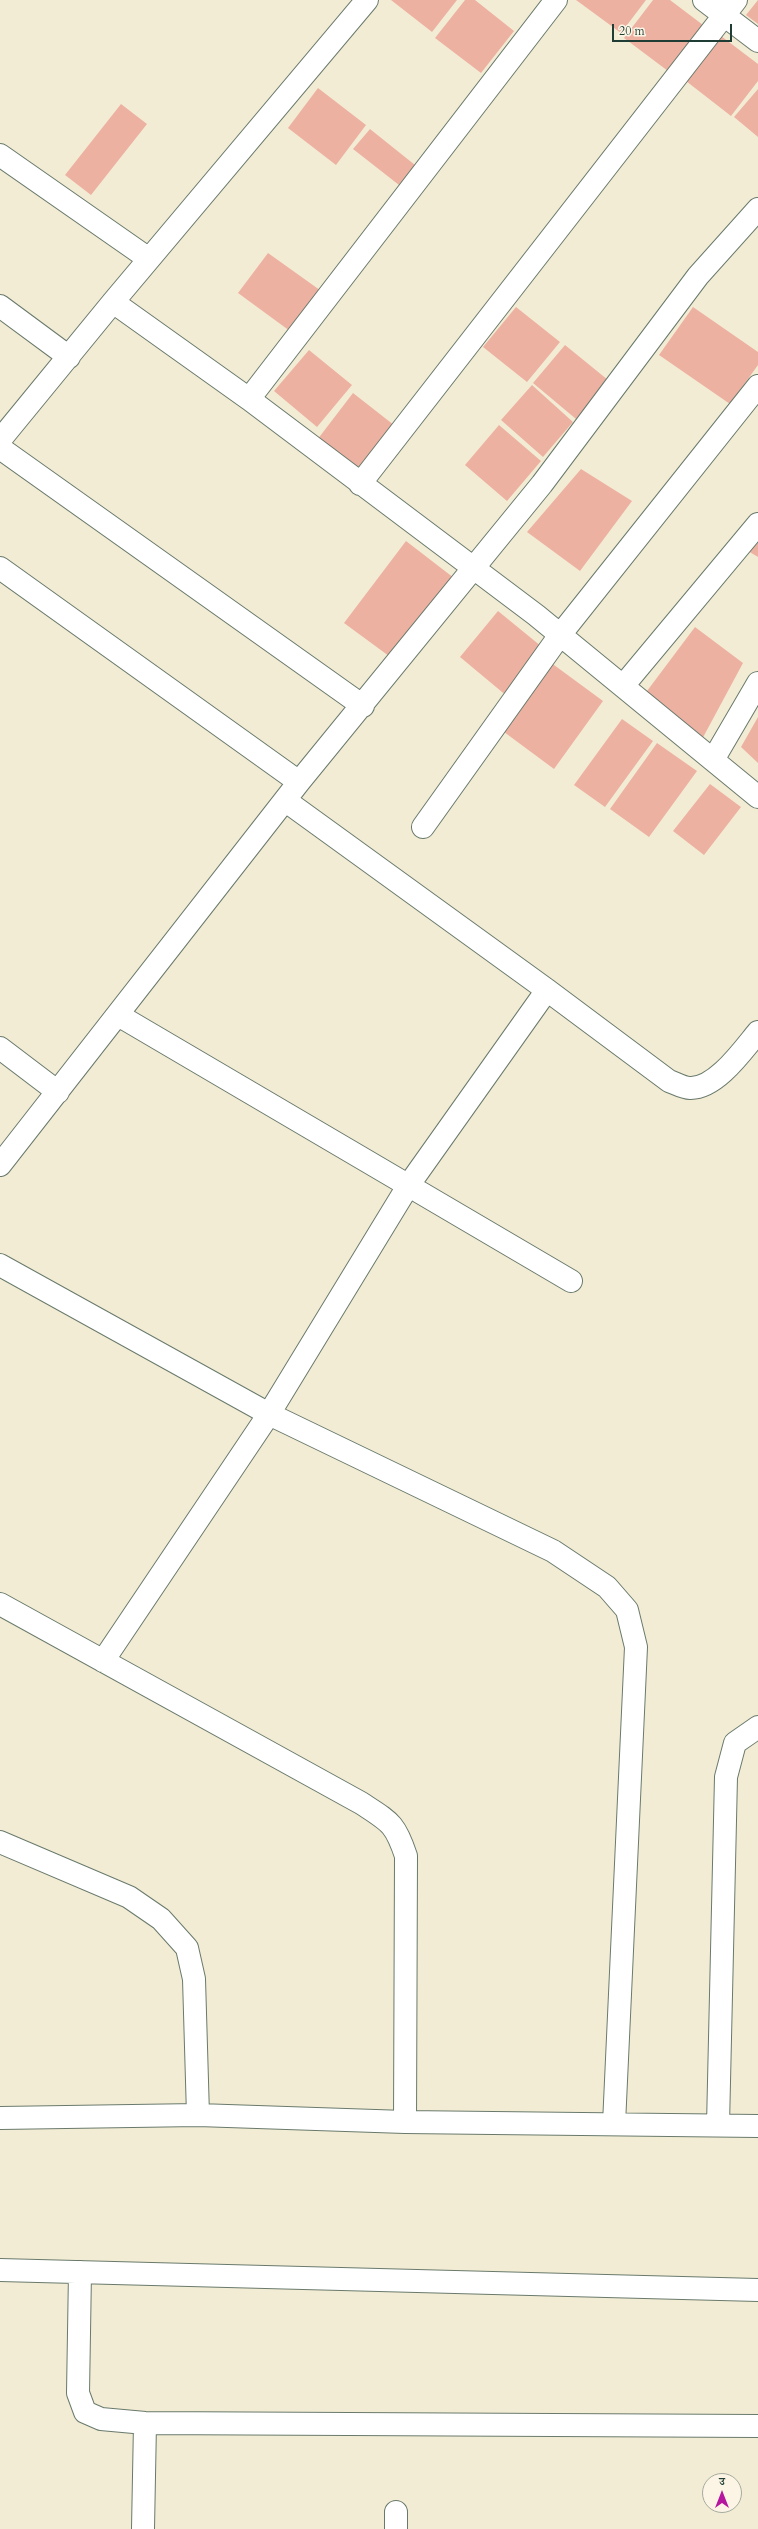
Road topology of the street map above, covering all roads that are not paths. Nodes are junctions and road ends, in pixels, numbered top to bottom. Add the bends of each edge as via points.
1 (366, 0) edge
2 (556, 0) edge
3 (704, 0) edge
4 (730, 7) edge
5 (758, 41) edge
6 (0, 155) edge
7 (758, 209) edge
8 (149, 259) junction
9 (113, 302) junction
10 (0, 306) edge
11 (69, 357) junction
12 (758, 386) edge
13 (249, 399) junction
14 (0, 440) edge
15 (0, 448) edge
16 (360, 484) junction
17 (758, 524) edge
18 (0, 568) edge
19 (474, 568) junction
20 (560, 635) junction
21 (758, 683) edge
22 (623, 686) junction
23 (363, 706) junction
24 (713, 760) junction
25 (299, 782) junction
26 (758, 797) edge
27 (286, 801) junction
28 (423, 827) dead end
29 (547, 990) junction
30 (118, 1015) junction
31 (758, 1032) edge
32 (0, 1048) edge
33 (58, 1092) junction
34 (0, 1166) edge
35 (408, 1186) junction
36 (0, 1265) edge
37 (572, 1281) dead end
38 (269, 1414) junction
39 (0, 1604) edge
40 (103, 1661) junction
41 (758, 1727) edge
42 (4, 1850) edge
43 (198, 2115) junction
44 (0, 2118) edge
45 (405, 2122) junction
46 (614, 2124) junction
47 (718, 2125) junction
48 (758, 2126) edge
49 (0, 2270) edge
50 (80, 2272) junction
51 (758, 2290) edge
52 (145, 2423) junction
53 (758, 2426) edge
54 (143, 2529) edge

1 - 8 street
2 - 13 street
3 - 4 street
4 - 5 street
4 - 16 street
6 - 8 street
7 - 19 street via 698,276 542,484
8 - 9 street
9 - 11 street
9 - 13 street
10 - 11 street
11 - 14 street
12 - 20 street
13 - 16 street
15 - 23 street
16 - 19 street
17 - 22 street
18 - 25 street
19 - 20 street
19 - 23 street
20 - 22 street
20 - 28 street
21 - 24 street
22 - 24 street
23 - 25 street
24 - 26 street
25 - 27 street
27 - 29 street
27 - 30 street
29 - 31 street via 669,1081 690,1088 708,1082 727,1069
29 - 35 street
30 - 33 street
30 - 35 street
32 - 33 street
33 - 34 street
35 - 37 street
35 - 38 street
36 - 38 street
38 - 40 street
38 - 46 street via 553,1551 607,1587 627,1610 636,1647
39 - 40 street
40 - 45 street via 361,1803 383,1817 398,1831 406,1856
41 - 47 street via 735,1743 726,1777
42 - 43 street via 129,1897 161,1919 187,1948 194,1979
43 - 44 street
43 - 45 street
45 - 46 street
46 - 47 street
47 - 48 street
49 - 50 street
50 - 51 street
50 - 52 street via 78,2393 85,2412 101,2419
52 - 53 street
52 - 54 street

